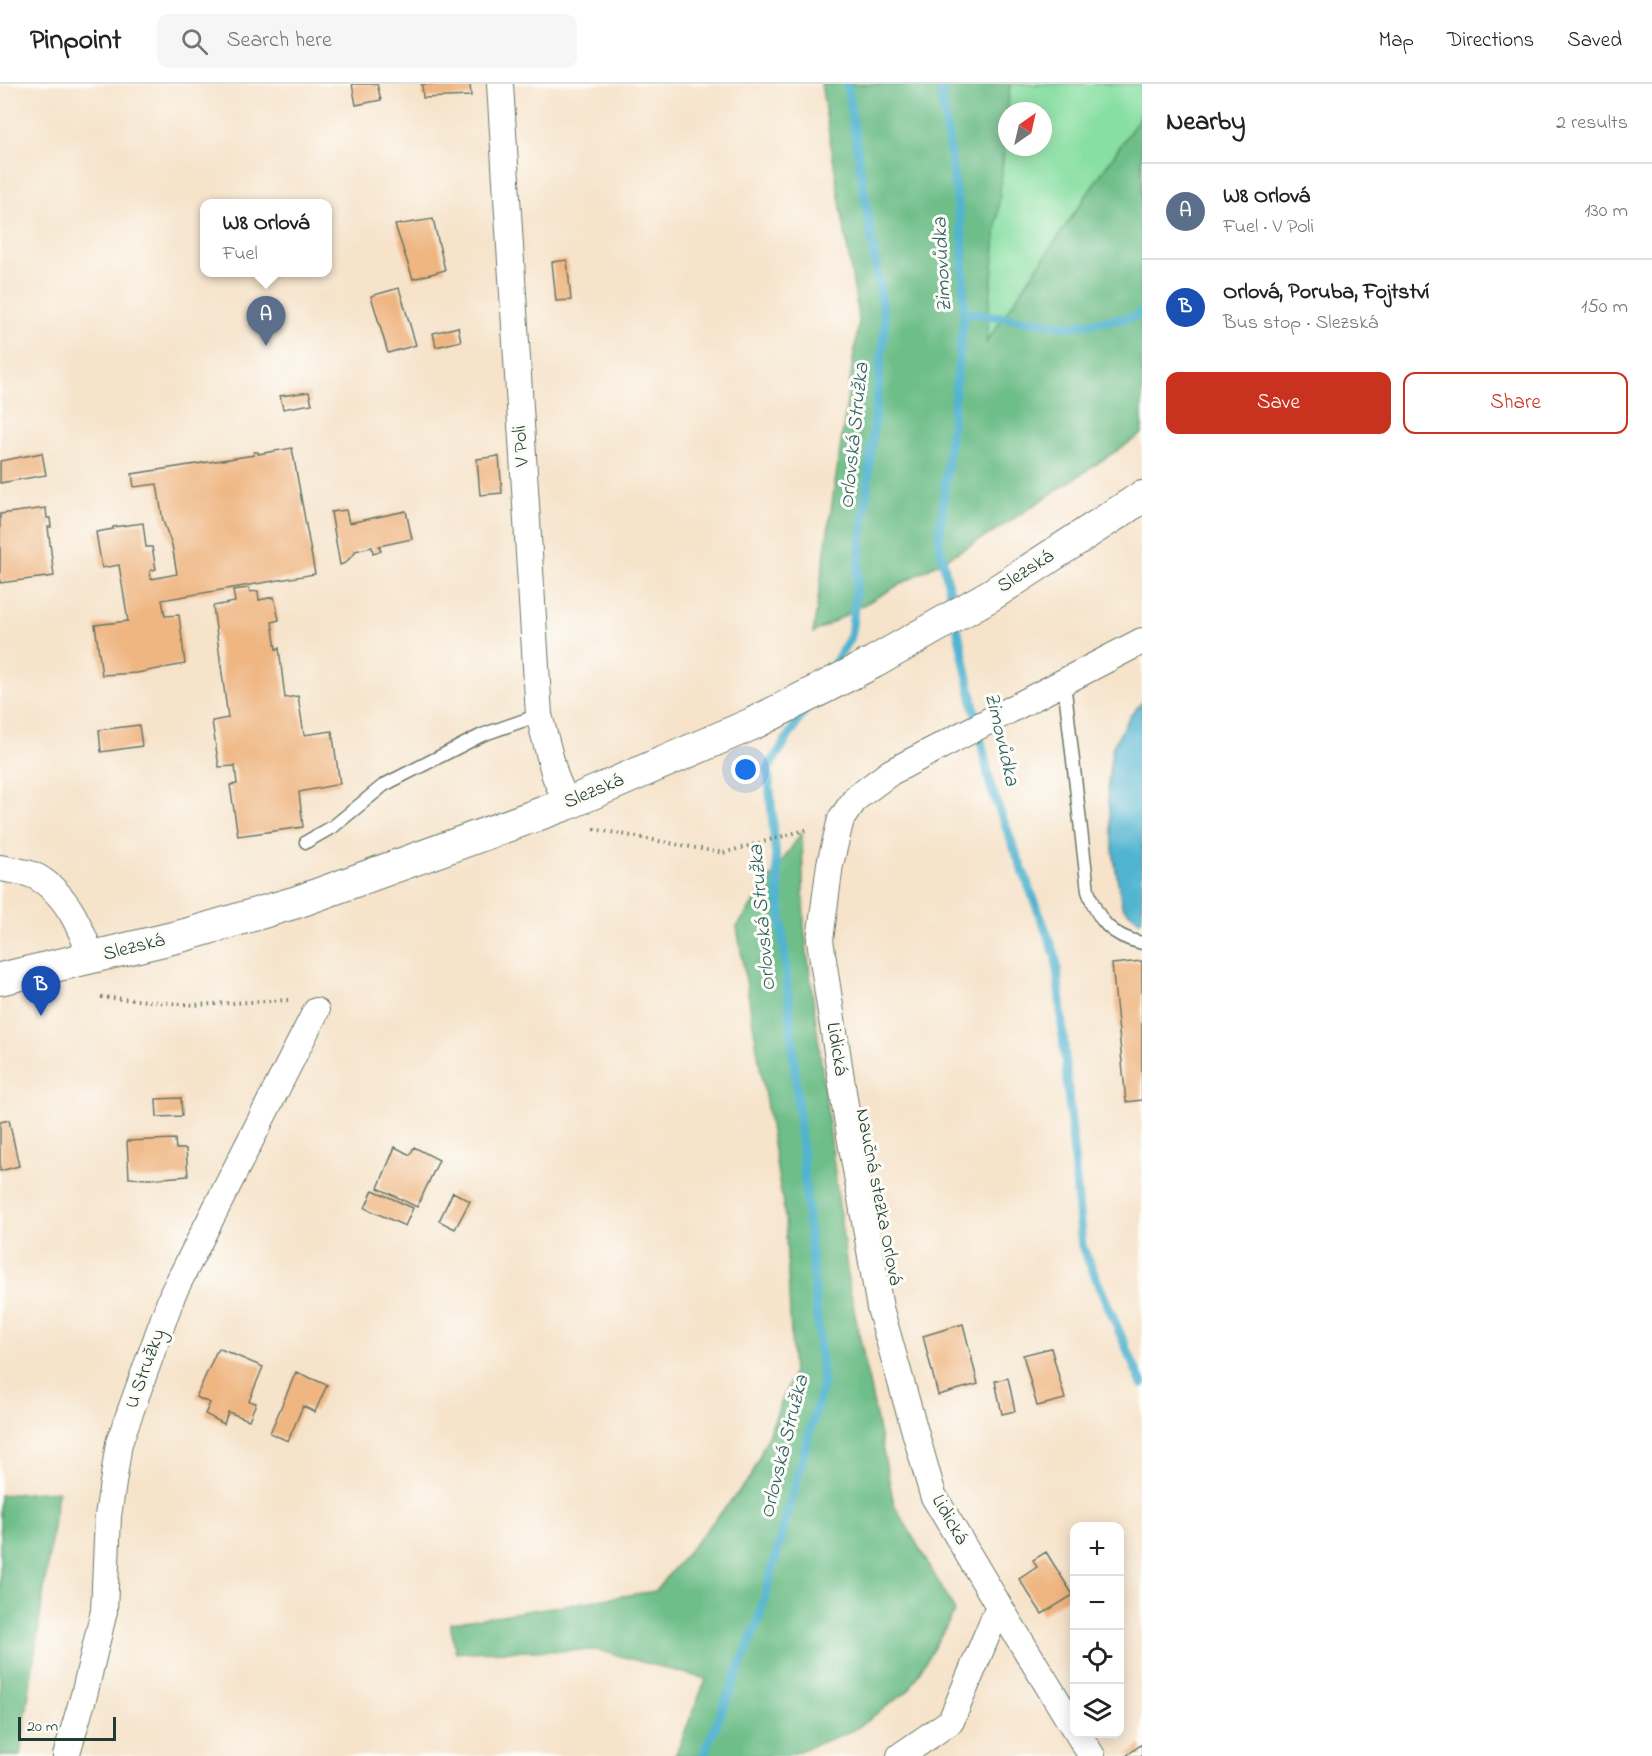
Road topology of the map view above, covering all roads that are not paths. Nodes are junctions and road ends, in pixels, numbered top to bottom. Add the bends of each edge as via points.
1 (500, 84) edge
2 (1142, 497) edge
3 (1142, 641) edge
4 (1064, 682) junction
5 (539, 714) junction
6 (567, 804) junction
7 (306, 842) dead end
8 (0, 868) edge
9 (1142, 943) edge
10 (92, 958) junction
11 (0, 980) edge
12 (316, 1011) road end
13 (999, 1606) junction
14 (1070, 1721) edge
15 (1081, 1738) edge
16 (66, 1756) edge
17 (900, 1756) edge
18 (1092, 1756) edge

1 - 5 street, V Poli
2 - 6 street, Slezská via 991,595 874,662 752,724
3 - 4 street, Lidická
4 - 9 lane via 1091,898 1109,929
4 - 13 street, Lidická via 891,772 856,798 841,819 830,864 820,940 883,1318 933,1495
5 - 6 street, V Poli via 555,776
5 - 7 lane via 482,735 384,785 334,826
6 - 10 street, Slezská via 297,902
8 - 10 street via 36,876 64,898
10 - 11 street, Slezská
12 - 16 street, U Stružky via 173,1293 119,1443 108,1516 104,1611
13 - 14 street, Lidická
13 - 17 street via 951,1721
15 - 18 street

